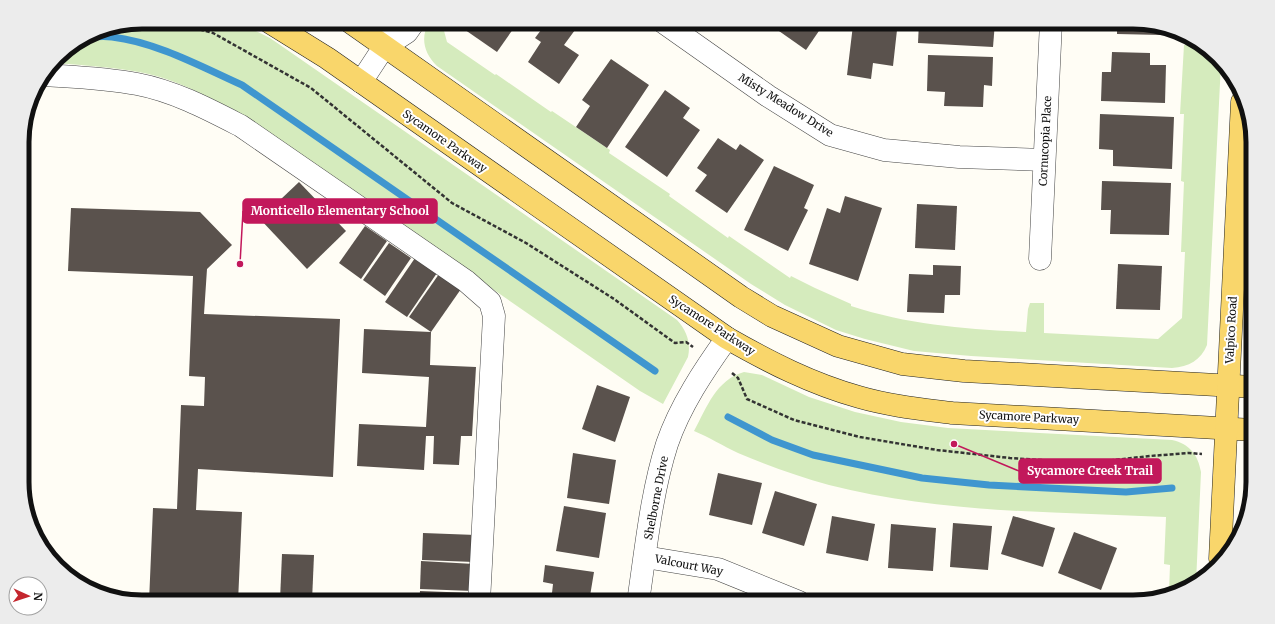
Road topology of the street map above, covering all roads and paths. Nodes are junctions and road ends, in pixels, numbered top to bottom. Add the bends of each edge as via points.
1 (280, 29) edge
2 (360, 29) edge
3 (384, 29) edge
4 (409, 29) edge
5 (673, 29) edge
6 (1051, 29) edge
7 (384, 46) junction
8 (51, 75) edge
9 (361, 82) junction
10 (1242, 112) edge
11 (1044, 160) junction
12 (1040, 259) dead end
13 (727, 338) junction
14 (1228, 386) junction
15 (1246, 387) edge
16 (1226, 428) junction
17 (1246, 429) edge
18 (1220, 553) edge
19 (645, 557) junction
20 (479, 595) edge
21 (639, 595) edge
22 (782, 595) edge

1 - 9 main road, Sycamore Parkway
2 - 7 main road
3 - 7 street
4 - 7 street
5 - 11 street, Misty Meadow Drive via 768,96 830,134 884,150 959,157
6 - 11 street, Cornucopia Place
7 - 9 street
7 - 14 main road via 741,297 789,325 838,346 872,357 930,368
8 - 20 street via 99,78 138,84 174,94 241,126 466,281 490,302 494,316
9 - 13 main road, Sycamore Parkway
10 - 14 main road, Valpico Road
11 - 12 street, Cornucopia Place
13 - 16 main road, Sycamore Parkway via 771,363 821,384 860,398 907,408
13 - 19 street, Shelborne Drive via 709,363 678,418 668,443 659,474
14 - 15 main road
14 - 16 main road, Valpico Road
16 - 17 main road, Sycamore Parkway
16 - 18 main road, Valpico Road
19 - 21 street, Shelborne Drive
19 - 22 street, Valcourt Way via 718,569

